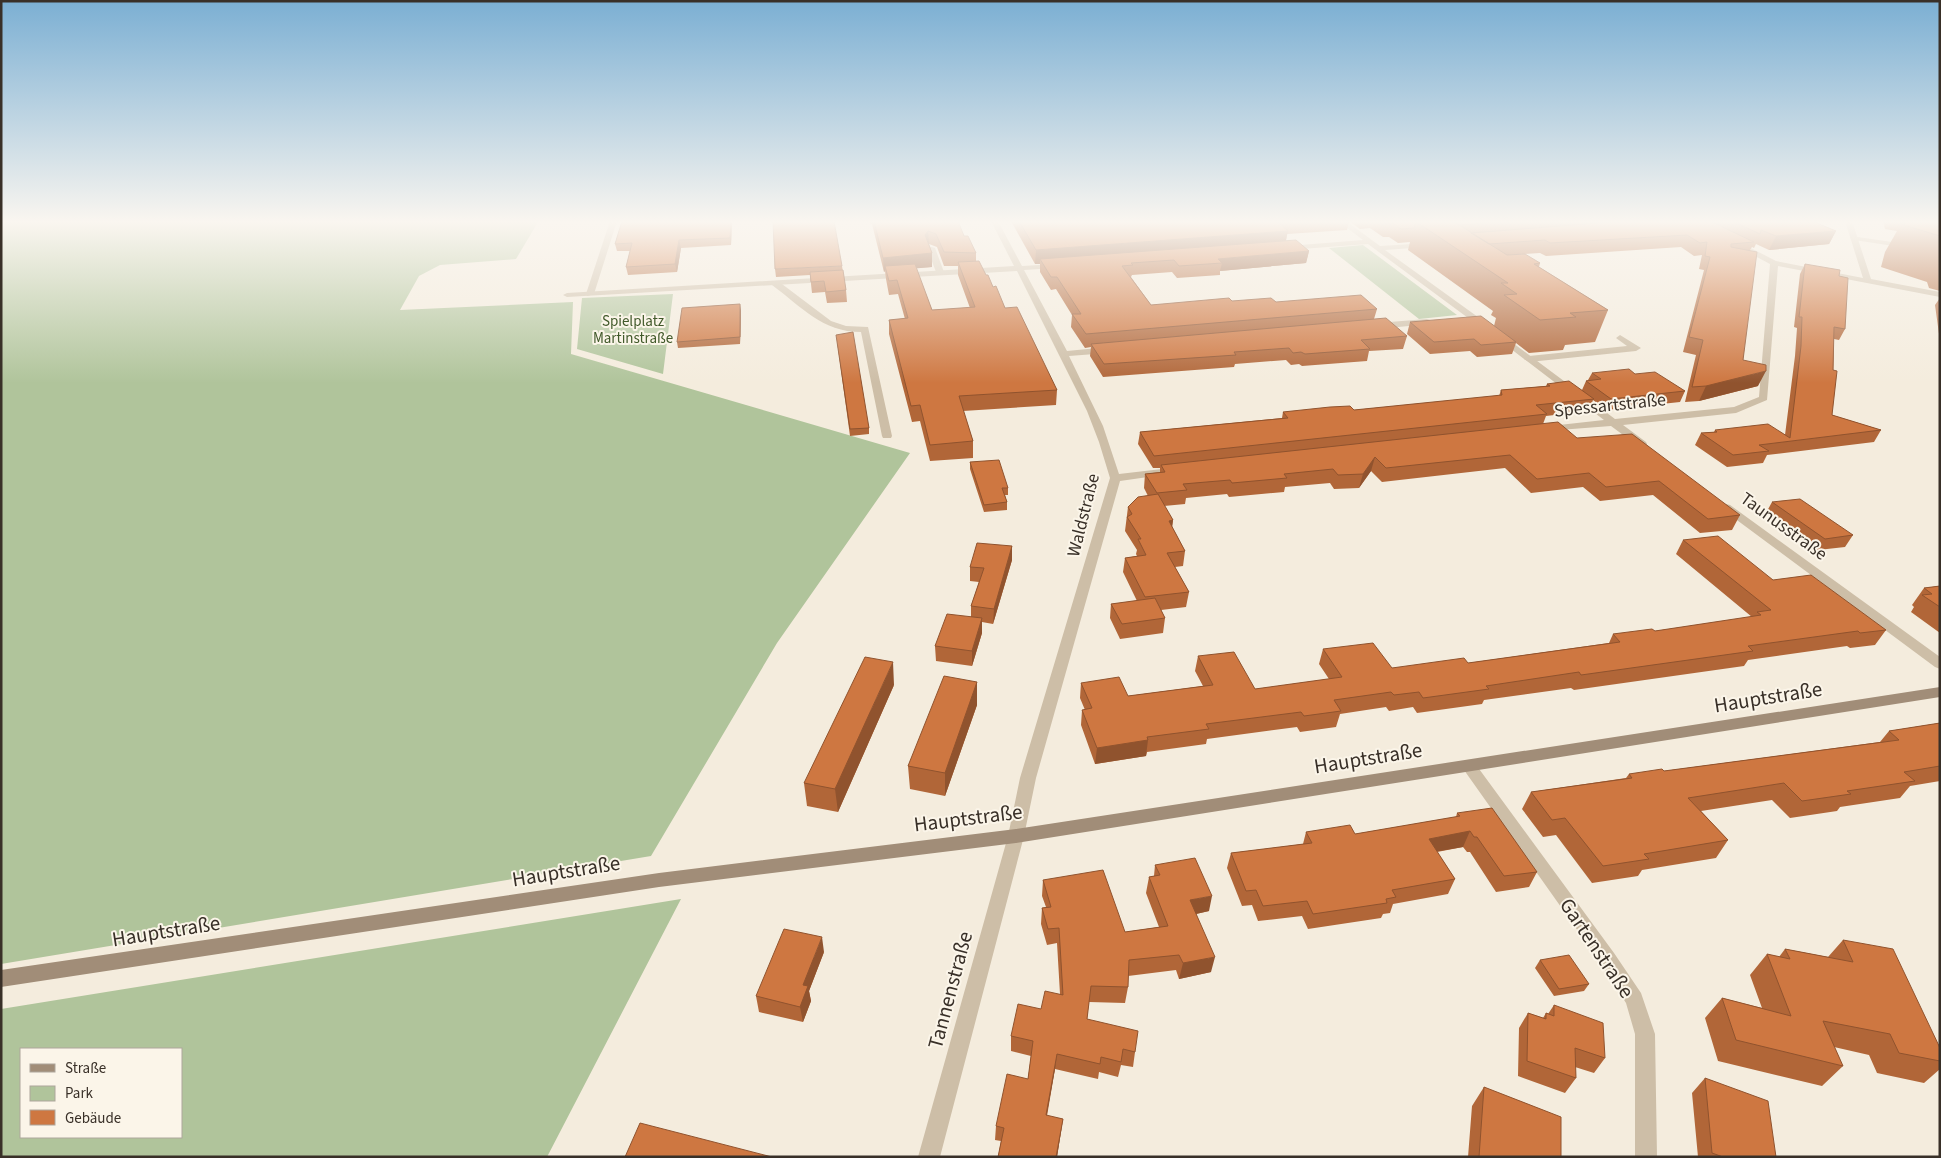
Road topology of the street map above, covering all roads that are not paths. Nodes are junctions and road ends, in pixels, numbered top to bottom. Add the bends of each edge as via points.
1 (596, 275) edge
2 (894, 275) edge
3 (1024, 275) edge
4 (1415, 275) edge
5 (1773, 275) edge
6 (1837, 275) edge
7 (1866, 275) edge
8 (1868, 281) junction
9 (775, 283) junction
10 (590, 294) junction
11 (567, 295) dead end
12 (1940, 295) edge
13 (1474, 318) junction
14 (1455, 320) edge
15 (1436, 321) edge
16 (1363, 328) edge
17 (1620, 338) dead end
18 (1116, 350) edge
19 (1063, 354) junction
20 (1529, 359) junction
21 (1612, 423) junction
22 (1536, 431) edge
23 (887, 436) dead end
24 (1654, 453) edge
25 (1174, 471) edge
26 (1115, 478) junction
27 (1717, 500) edge
28 (1940, 664) edge
29 (1940, 692) edge
30 (1469, 766) junction
31 (1016, 836) junction
32 (1, 979) edge
33 (929, 1157) edge
34 (1646, 1157) edge

1 - 10 street
2 - 9 street
3 - 19 street, Waldstraße
4 - 13 street
5 - 21 street, Spessartstraße via 1764,398 1736,410
6 - 8 street
7 - 8 street
8 - 12 street
9 - 10 street
9 - 23 street via 828,323 865,330
10 - 11 street
13 - 14 street
13 - 20 street
15 - 16 street
17 - 20 street via 1636,348
18 - 19 street
19 - 26 street, Waldstraße via 1099,423
20 - 21 street
21 - 22 street, Spessartstraße
21 - 24 street
25 - 26 street
26 - 31 street, Waldstraße via 1031,769
27 - 28 street, Taunusstraße
29 - 30 main road, Hauptstraße
30 - 31 main road, Hauptstraße
30 - 34 street, Gartenstraße via 1634,999 1645,1034
31 - 32 main road, Hauptstraße via 650,881
31 - 33 street, Tannenstraße

